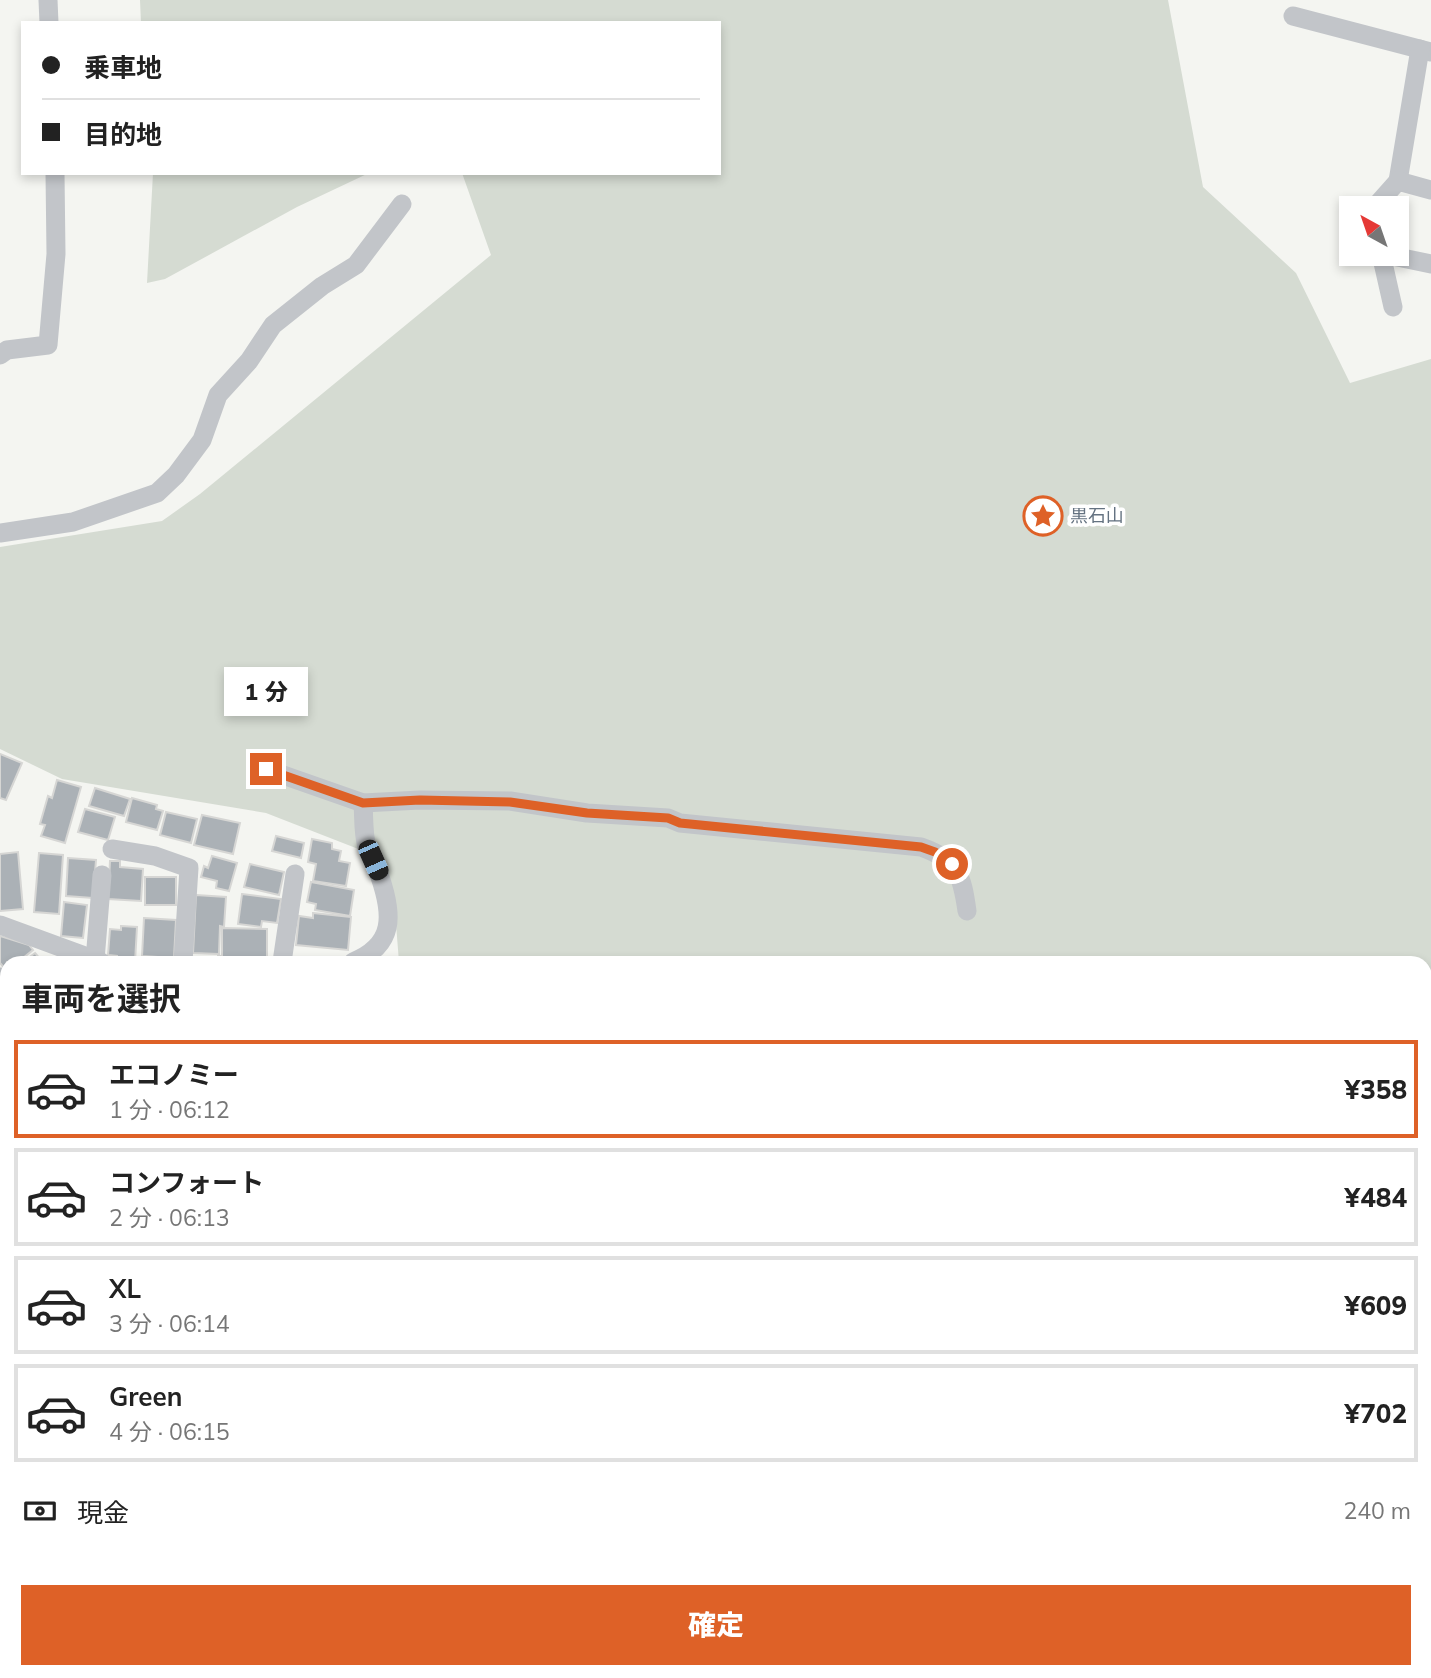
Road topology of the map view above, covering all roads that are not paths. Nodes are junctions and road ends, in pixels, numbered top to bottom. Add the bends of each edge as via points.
1 (48, 0) edge
2 (1293, 16) dead end
3 (49, 21) edge
4 (1425, 50) edge
5 (55, 175) edge
6 (1398, 181) junction
7 (1431, 190) edge
8 (1385, 196) edge
9 (402, 204) dead end
10 (1409, 260) edge
11 (1431, 264) edge
12 (1384, 266) edge
13 (1392, 307) dead end
14 (0, 355) edge
15 (0, 533) edge
16 (266, 769) dead end
17 (363, 803) junction
18 (112, 849) dead end
19 (295, 874) dead end
20 (102, 875) dead end
21 (967, 911) dead end
22 (0, 925) edge
23 (84, 956) edge
24 (98, 956) edge
25 (183, 956) edge
26 (283, 956) edge
27 (367, 956) edge

1 - 3 street
2 - 4 street
4 - 6 street
5 - 14 street via 56,254 48,345
6 - 7 street
6 - 8 street
9 - 15 street via 356,265 273,325 218,395 202,440 157,493 73,522
10 - 11 street
12 - 13 street
16 - 17 street
17 - 21 street via 510,802 921,847 952,864 962,879
17 - 27 street via 366,845 380,875 389,925 380,946
18 - 25 street via 155,856 189,868
19 - 26 street
20 - 24 street
22 - 23 street

